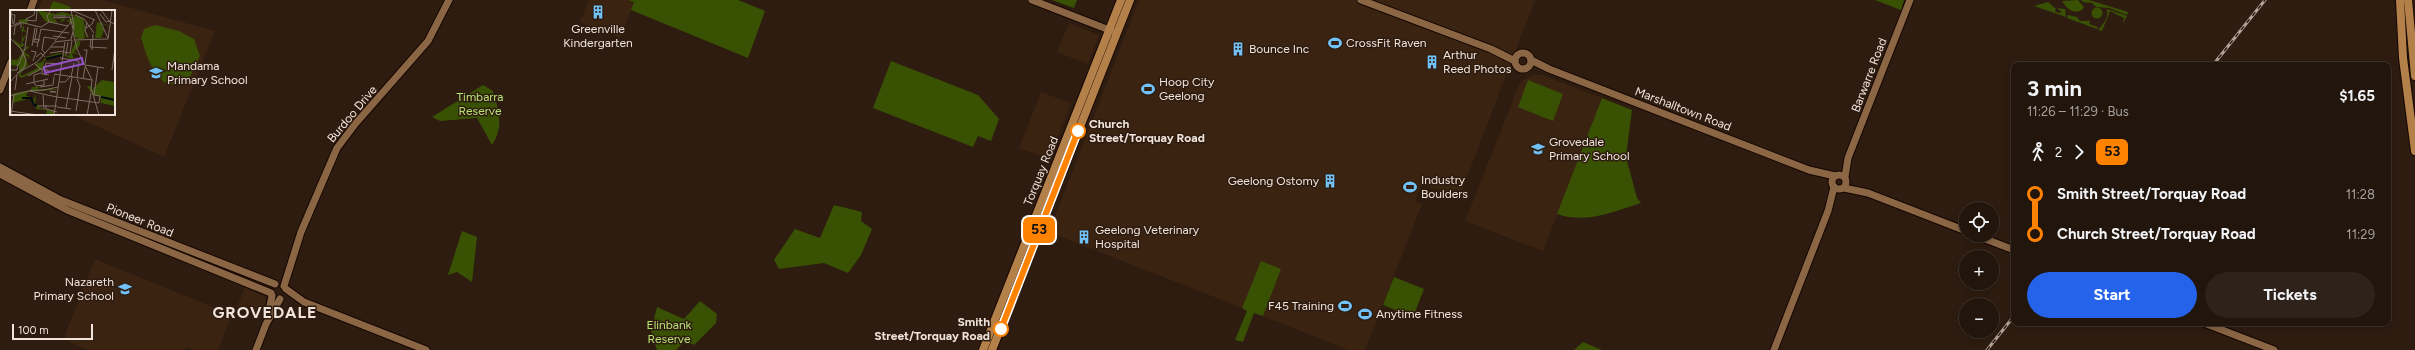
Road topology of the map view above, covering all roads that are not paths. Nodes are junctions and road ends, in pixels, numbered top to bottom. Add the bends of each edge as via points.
1 (34, 0) edge
2 (449, 0) edge
3 (1032, 0) edge
4 (1121, 0) edge
5 (1130, 0) edge
6 (1361, 0) edge
7 (1910, 0) edge
8 (2400, 0) edge
9 (2408, 0) edge
10 (30, 10) edge
11 (1113, 32) junction
12 (1516, 58) junction
13 (1530, 63) junction
14 (10, 65) edge
15 (2415, 76) edge
16 (0, 90) edge
17 (2415, 151) edge
18 (1848, 158) junction
19 (0, 168) edge
20 (1809, 170) junction
21 (0, 174) edge
22 (1836, 175) junction
23 (1845, 178) junction
24 (1838, 187) junction
25 (1868, 192) junction
26 (74, 209) junction
27 (1959, 228) edge
28 (1994, 242) edge
29 (2011, 249) edge
30 (280, 286) junction
31 (271, 295) junction
32 (281, 298) junction
33 (304, 302) junction
34 (266, 324) junction
35 (2212, 326) edge
36 (256, 350) edge
37 (426, 350) edge
38 (983, 350) edge
39 (992, 350) edge
40 (1774, 350) edge
41 (2274, 350) edge

1 - 10 street
2 - 30 street, Burdoo Drive via 428,41 337,148
3 - 11 street
4 - 11 main road, Torquay Road
5 - 11 main road, Torquay Road
6 - 12 street, Marshalltown Road
7 - 18 street, Barwarre Road
8 - 17 main road via 2403,58
9 - 15 main road
11 - 38 main road, Torquay Road
11 - 39 main road, Torquay Road
12 - 13 street, Marshalltown Road via 1525,54
12 - 13 street, Marshalltown Road via 1518,68 1526,68
13 - 20 street, Marshalltown Road
14 - 16 street
18 - 22 street, Barwarre Road
18 - 23 street, Barwarre Road
19 - 26 street, Pioneer Road
20 - 22 street, Marshalltown Road
20 - 24 street, Marshalltown Road
21 - 26 street, Pioneer Road
22 - 23 street, Marshalltown Road
22 - 24 street
23 - 24 street via 1846,183
23 - 25 street, Marshalltown Road
24 - 25 street, Marshalltown Road
24 - 40 street
25 - 27 street, Marshalltown Road
26 - 30 street, Pioneer Road
26 - 31 street, Pioneer Road
28 - 29 street
30 - 31 street
30 - 32 street via 284,296
30 - 33 street, Pioneer Road
31 - 32 street, Pioneer Road via 275,299
31 - 34 street
32 - 33 street, Pioneer Road
32 - 34 street
33 - 37 street, Pioneer Road
34 - 36 street
35 - 41 street

